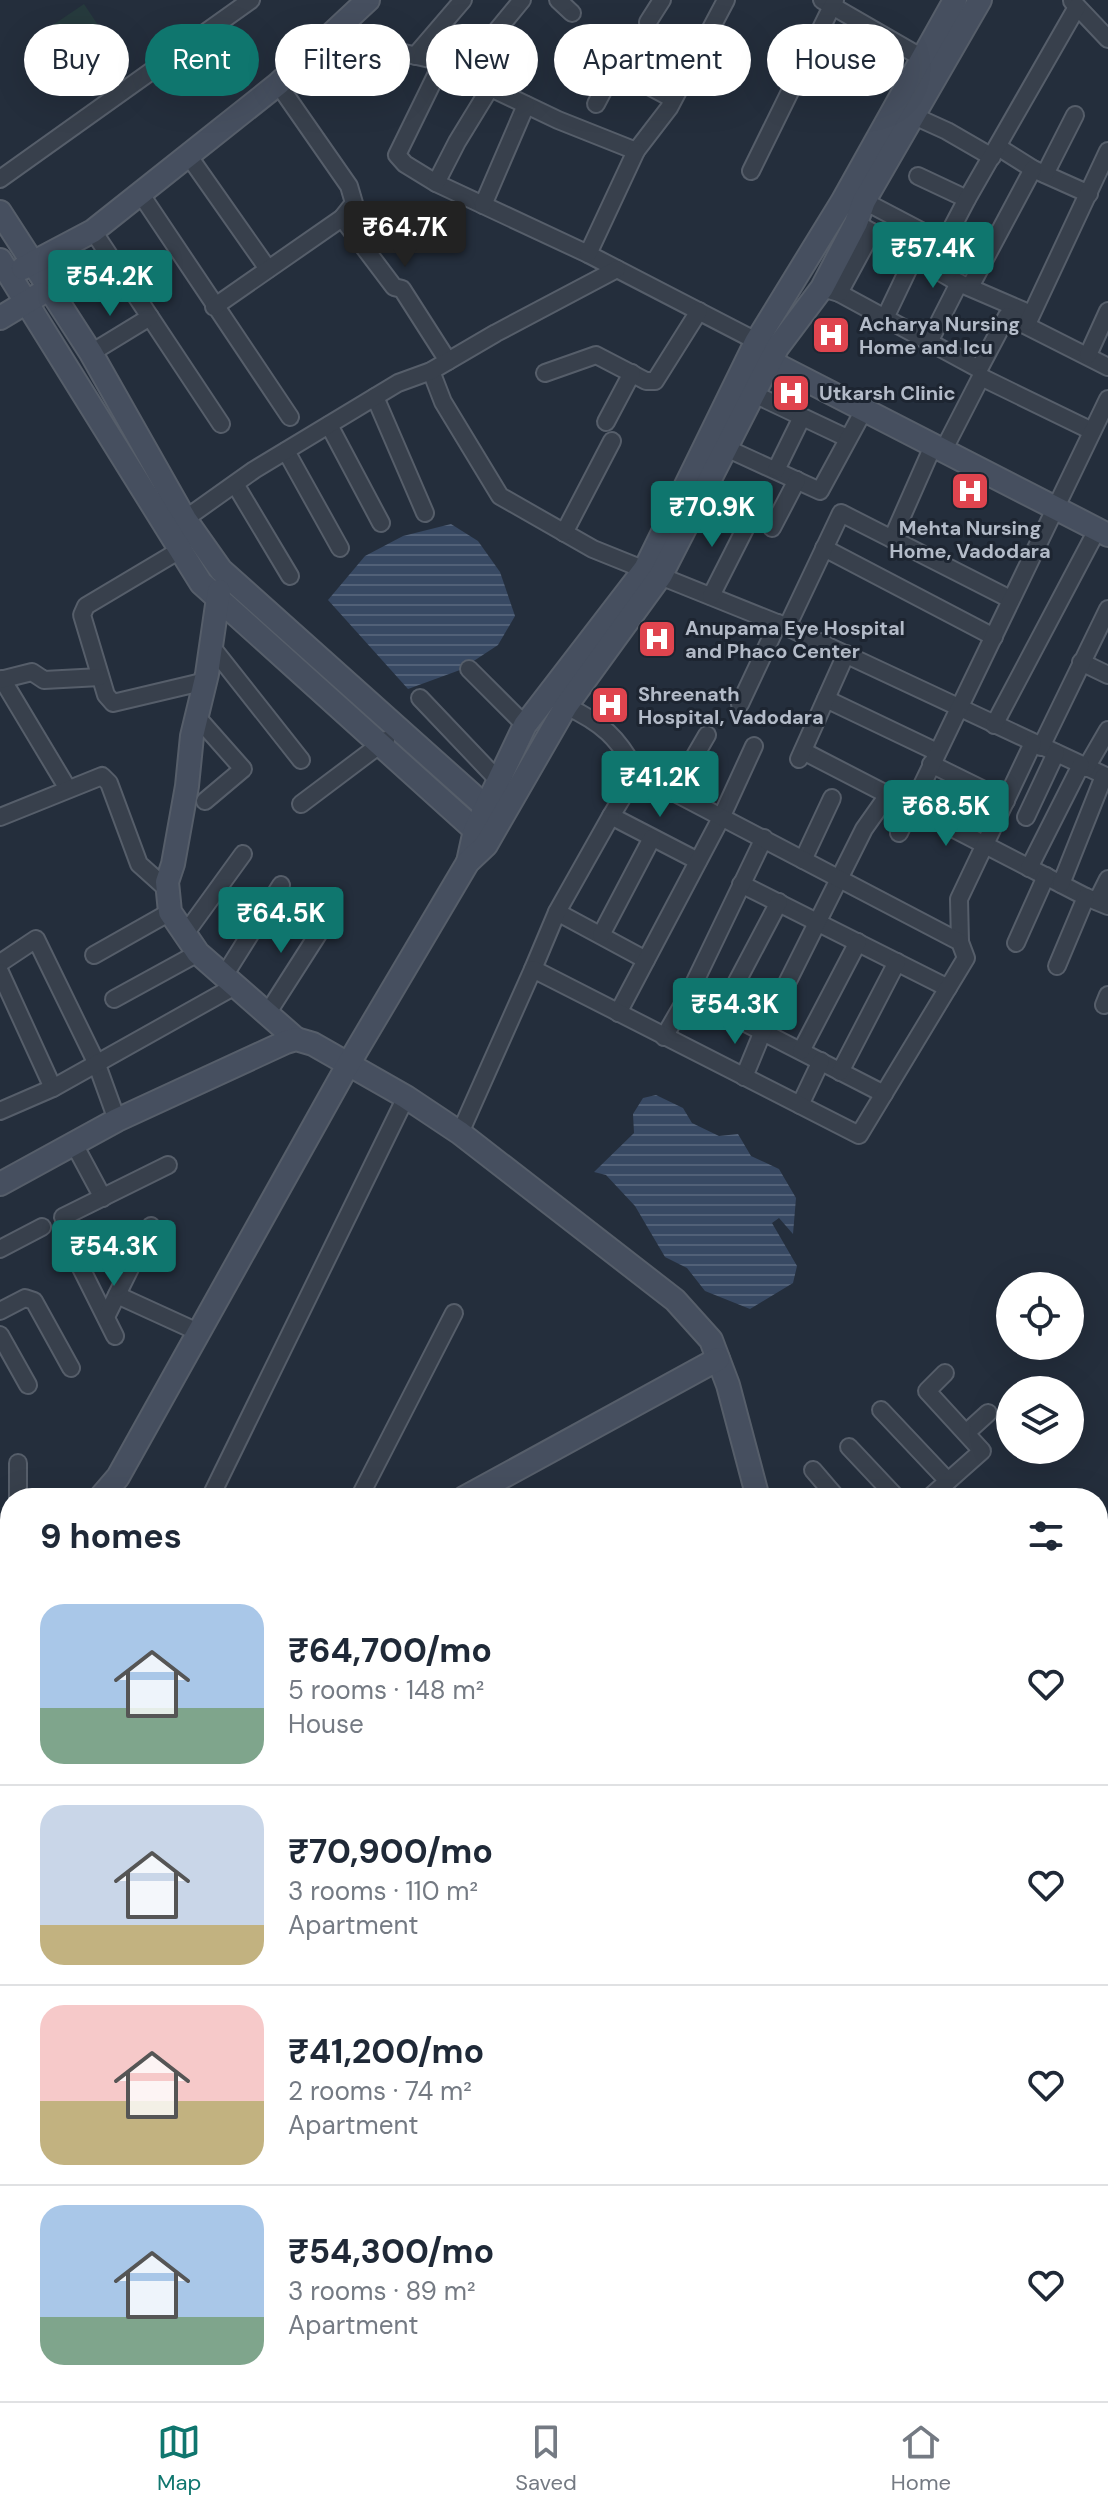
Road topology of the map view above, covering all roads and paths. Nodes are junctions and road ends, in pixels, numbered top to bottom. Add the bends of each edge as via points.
1 (251, 0) edge
2 (368, 0) edge
3 (463, 0) edge
4 (522, 0) edge
5 (558, 0) edge
6 (662, 0) edge
7 (726, 0) edge
8 (955, 0) edge
9 (980, 0) edge
10 (830, 2) edge
11 (1074, 4) edge
12 (572, 13) dead end
13 (648, 22) dead end
14 (343, 24) edge
15 (502, 24) edge
16 (713, 24) edge
17 (1108, 39) edge
18 (410, 55) edge
19 (415, 56) junction
20 (426, 60) edge
21 (931, 63) junction
22 (275, 86) edge
23 (286, 96) edge
24 (426, 96) edge
25 (485, 96) edge
26 (507, 96) edge
27 (600, 96) edge
28 (667, 96) edge
29 (675, 96) edge
30 (673, 99) junction
31 (596, 104) dead end
32 (526, 105) junction
33 (1075, 115) dead end
34 (914, 116) junction
35 (636, 151) junction
36 (1108, 151) edge
37 (995, 152) junction
38 (188, 155) junction
39 (751, 171) dead end
40 (1039, 172) junction
41 (918, 176) dead end
42 (0, 179) edge
43 (436, 183) junction
44 (140, 193) junction
45 (1089, 194) junction
46 (967, 199) junction
47 (864, 201) junction
48 (483, 205) junction
49 (0, 212) edge
50 (342, 218) junction
51 (864, 228) junction
52 (93, 231) junction
53 (946, 244) junction
54 (588, 254) junction
55 (915, 255) junction
56 (35, 262) junction
57 (932, 266) junction
58 (5, 267) edge
59 (268, 269) junction
60 (617, 269) junction
61 (964, 285) junction
62 (48, 290) junction
63 (830, 290) junction
64 (28, 302) junction
65 (214, 307) junction
66 (699, 311) junction
67 (1108, 311) edge
68 (150, 317) junction
69 (0, 318) edge
70 (885, 318) junction
71 (1028, 320) junction
72 (929, 342) junction
73 (768, 351) junction
74 (91, 353) junction
75 (1088, 355) junction
76 (448, 361) junction
77 (1108, 367) edge
78 (431, 371) junction
79 (545, 373) dead end
80 (632, 373) junction
81 (754, 394) junction
82 (375, 397) junction
83 (1108, 399) edge
84 (864, 410) junction
85 (290, 417) dead end
86 (802, 417) junction
87 (606, 422) dead end
88 (221, 424) dead end
89 (329, 425) junction
90 (1098, 431) edge
91 (847, 438) junction
92 (612, 441) dead end
93 (942, 445) junction
94 (726, 448) junction
95 (286, 451) junction
96 (776, 470) junction
97 (797, 480) junction
98 (235, 484) junction
99 (1058, 502) junction
100 (425, 513) dead end
101 (185, 519) junction
102 (749, 521) dead end
103 (381, 523) dead end
104 (772, 528) dead end
105 (1104, 528) edge
106 (564, 533) junction
107 (892, 539) junction
108 (340, 548) dead end
109 (824, 548) junction
110 (180, 550) junction
111 (221, 570) junction
112 (653, 572) junction
113 (290, 576) dead end
114 (711, 596) junction
115 (1010, 599) junction
116 (217, 600) junction
117 (1108, 609) edge
118 (783, 625) junction
119 (994, 637) junction
120 (211, 646) junction
121 (846, 654) junction
122 (1081, 662) junction
123 (469, 669) dead end
124 (1108, 675) edge
125 (100, 677) junction
126 (1, 680) edge
127 (206, 681) junction
128 (420, 698) dead end
129 (826, 699) junction
130 (740, 704) dead end
131 (566, 706) junction
132 (959, 707) junction
133 (197, 717) junction
134 (525, 725) junction
135 (994, 725) junction
136 (400, 729) junction
137 (1108, 730) edge
138 (707, 735) dead end
139 (379, 745) junction
140 (754, 746) dead end
141 (1043, 748) junction
142 (934, 758) junction
143 (301, 760) dead end
144 (1083, 767) junction
145 (637, 773) junction
146 (1106, 777) edge
147 (498, 780) junction
148 (68, 789) junction
149 (674, 792) junction
150 (888, 795) junction
151 (832, 798) dead end
152 (205, 801) dead end
153 (1006, 801) junction
154 (301, 804) dead end
155 (911, 807) junction
156 (493, 814) junction
157 (611, 816) junction
158 (0, 817) edge
159 (1026, 817) dead end
160 (721, 818) junction
161 (899, 833) dead end
162 (481, 836) junction
163 (652, 838) junction
164 (764, 838) junction
165 (985, 846) junction
166 (243, 854) dead end
167 (803, 860) junction
168 (698, 861) junction
169 (1029, 868) junction
170 (840, 879) junction
171 (1108, 879) edge
172 (1053, 880) junction
173 (741, 884) junction
174 (281, 885) dead end
175 (169, 901) junction
176 (1097, 901) edge
177 (779, 902) junction
178 (557, 912) junction
179 (329, 917) dead end
180 (818, 921) junction
181 (185, 934) junction
182 (601, 935) junction
183 (858, 942) junction
184 (960, 942) junction
185 (1016, 943) dead end
186 (198, 953) junction
187 (94, 955) dead end
188 (646, 960) junction
189 (897, 962) junction
190 (0, 963) edge
191 (1057, 966) dead end
192 (533, 969) junction
193 (0, 972) edge
194 (230, 981) junction
195 (948, 988) junction
196 (689, 994) junction
197 (114, 999) dead end
198 (722, 1010) junction
199 (618, 1013) junction
200 (267, 1014) junction
201 (763, 1031) junction
202 (664, 1037) junction
203 (296, 1039) junction
204 (801, 1051) junction
205 (821, 1061) junction
206 (96, 1062) junction
207 (349, 1063) junction
208 (840, 1072) junction
209 (744, 1077) junction
210 (53, 1088) junction
211 (884, 1094) junction
212 (406, 1097) junction
213 (2, 1104) edge
214 (800, 1105) junction
215 (117, 1120) junction
216 (460, 1133) junction
217 (74, 1144) junction
218 (168, 1165) dead end
219 (0, 1184) edge
220 (103, 1198) junction
221 (151, 1226) dead end
222 (42, 1227) dead end
223 (0, 1249) edge
224 (117, 1295) junction
225 (0, 1311) edge
226 (454, 1313) dead end
227 (106, 1317) junction
228 (198, 1332) junction
229 (0, 1335) edge
230 (115, 1336) dead end
231 (718, 1359) junction
232 (71, 1368) dead end
233 (945, 1373) dead end
234 (28, 1385) dead end
235 (881, 1410) dead end
236 (988, 1413) dead end
237 (966, 1433) junction
238 (849, 1447) dead end
239 (18, 1463) dead end
240 (813, 1470) dead end
241 (948, 1481) junction
242 (18, 1488) edge
243 (109, 1488) edge
244 (215, 1488) edge
245 (364, 1488) edge
246 (482, 1488) edge
247 (755, 1488) edge
248 (828, 1488) edge
249 (888, 1488) edge
250 (940, 1488) edge

1 - 42 street
2 - 14 street
3 - 19 street
4 - 15 street
5 - 12 street
6 - 13 street
7 - 16 street
8 - 21 street
9 - 21 street
10 - 21 street
10 - 39 street
11 - 17 street
11 - 37 street
18 - 19 street
19 - 20 street
21 - 34 street
21 - 73 street via 842,202
22 - 38 street
23 - 50 street via 349,186 354,203
24 - 43 street via 397,155
25 - 43 street
26 - 32 street
27 - 31 street
28 - 30 street
29 - 30 street
30 - 35 street
32 - 35 street
32 - 48 street
33 - 40 street
34 - 37 street
34 - 47 street
35 - 54 street
36 - 45 street
37 - 40 street
37 - 46 street
38 - 44 street
38 - 59 street
40 - 45 street
40 - 61 street
41 - 46 street
43 - 48 street
44 - 52 street
44 - 65 street
45 - 71 street
46 - 53 street
47 - 51 street
47 - 53 street
48 - 54 street
49 - 56 street
50 - 59 street
50 - 76 street via 394,287 402,289
51 - 55 street
51 - 63 street
52 - 56 street
52 - 68 street
53 - 57 street
54 - 60 street
55 - 57 street
55 - 70 street
56 - 58 street
56 - 62 street
57 - 61 street
58 - 64 street
59 - 65 street
60 - 66 street
60 - 76 street
61 - 71 street
61 - 72 street
62 - 64 street
62 - 74 street
63 - 70 street
63 - 73 street
64 - 69 street
64 - 110 street
65 - 85 street
66 - 73 street
66 - 80 street via 660,377 650,382
67 - 75 street
68 - 74 street
68 - 88 street
70 - 72 street
71 - 72 street via 1007,316 979,369
71 - 75 street
73 - 81 street
73 - 84 street
73 - 93 street
73 - 112 street
74 - 101 street
75 - 77 street
76 - 78 street
78 - 82 street
78 - 106 street via 443,402 500,496
79 - 80 street via 596,355
80 - 87 street
81 - 86 street
81 - 94 street
82 - 89 street
82 - 100 street
83 - 90 street
84 - 91 street
84 - 93 street
86 - 91 street
86 - 96 street
89 - 95 street
89 - 103 street
90 - 93 street via 981,377
90 - 99 street
91 - 97 street via 820,491
92 - 106 street
93 - 99 street
93 - 107 street
94 - 96 street
94 - 112 street
95 - 98 street
95 - 108 street
96 - 97 street
97 - 104 street
98 - 101 street
98 - 113 street
99 - 105 street
99 - 115 street
101 - 111 street
102 - 114 street
105 - 135 street
106 - 112 street
107 - 109 street via 841,513
107 - 115 street
109 - 118 street
109 - 119 street
110 - 116 street
110 - 125 street via 82,611
111 - 116 street
111 - 136 street
112 - 114 street
112 - 131 street
112 - 134 street
114 - 118 street
115 - 119 street
116 - 120 street
116 - 139 street
117 - 122 street
118 - 121 street
118 - 130 street
119 - 132 street
120 - 127 street
120 - 143 street
121 - 129 street
121 - 132 street
122 - 124 street
122 - 141 street
123 - 134 street
125 - 126 street via 44,680 32,672
125 - 127 street via 113,703
126 - 148 street
127 - 133 street
128 - 147 street
129 - 142 street
129 - 150 street via 800,756
131 - 145 street via 595,720 623,746
131 - 156 street
132 - 135 street
132 - 142 street
133 - 152 street via 243,769
133 - 175 street via 167,882
134 - 147 street
135 - 141 street
136 - 139 street
136 - 156 street
137 - 144 street
138 - 149 street
139 - 154 street
139 - 162 street
140 - 160 street
141 - 144 street
141 - 153 street
141 - 159 street
142 - 153 street
142 - 155 street
144 - 146 street
144 - 169 street
145 - 149 street
145 - 157 street
146 - 172 street
147 - 156 street
148 - 158 street
148 - 175 street via 96,776 106,778 139,864
149 - 160 street
150 - 155 street
150 - 170 street
151 - 167 street
153 - 165 street
155 - 161 street
155 - 165 street
156 - 162 street
157 - 163 street
157 - 178 street
160 - 164 street
160 - 168 street
162 - 207 street
163 - 168 street
163 - 182 street
164 - 167 street
164 - 173 street
165 - 169 street
165 - 184 street via 959,899
166 - 181 street
167 - 170 street
168 - 188 street
169 - 172 street
170 - 180 street
170 - 184 street
171 - 176 street
172 - 176 street
172 - 185 street
173 - 177 street
173 - 196 street
174 - 194 street
175 - 181 street
175 - 187 street
176 - 191 street
177 - 180 street
177 - 198 street
178 - 182 street
178 - 192 street
179 - 200 street
180 - 183 street
180 - 201 street
181 - 186 street
182 - 188 street
183 - 189 street
183 - 204 street
184 - 195 street via 966,958
186 - 194 street
186 - 197 street
188 - 199 street
189 - 195 street
189 - 208 street
190 - 206 street via 36,939
192 - 199 street
192 - 216 street
193 - 210 street
194 - 200 street
194 - 206 street
195 - 211 street
196 - 198 street
196 - 202 street
198 - 201 street
199 - 202 street
200 - 203 street
201 - 204 street
201 - 209 street
202 - 209 street
203 - 207 street
203 - 215 street
204 - 205 street
205 - 208 street
205 - 214 street
206 - 210 street
206 - 215 street
207 - 212 street
207 - 228 street
208 - 211 street
209 - 214 street
210 - 213 street
211 - 214 street via 859,1135
212 - 216 street
212 - 244 street
215 - 217 street
216 - 231 street via 675,1300 711,1340
217 - 219 street
217 - 220 street
218 - 220 street
220 - 227 street via 63,1217
221 - 224 street
222 - 223 street
224 - 227 street
224 - 228 street
225 - 232 street via 25,1298 34,1301
226 - 245 street
227 - 230 street
228 - 243 street
229 - 234 street
231 - 246 street
231 - 247 street
233 - 237 street via 927,1391
235 - 241 street
236 - 237 street
237 - 241 street via 982,1451
238 - 249 street
239 - 242 street
240 - 248 street
241 - 250 street

